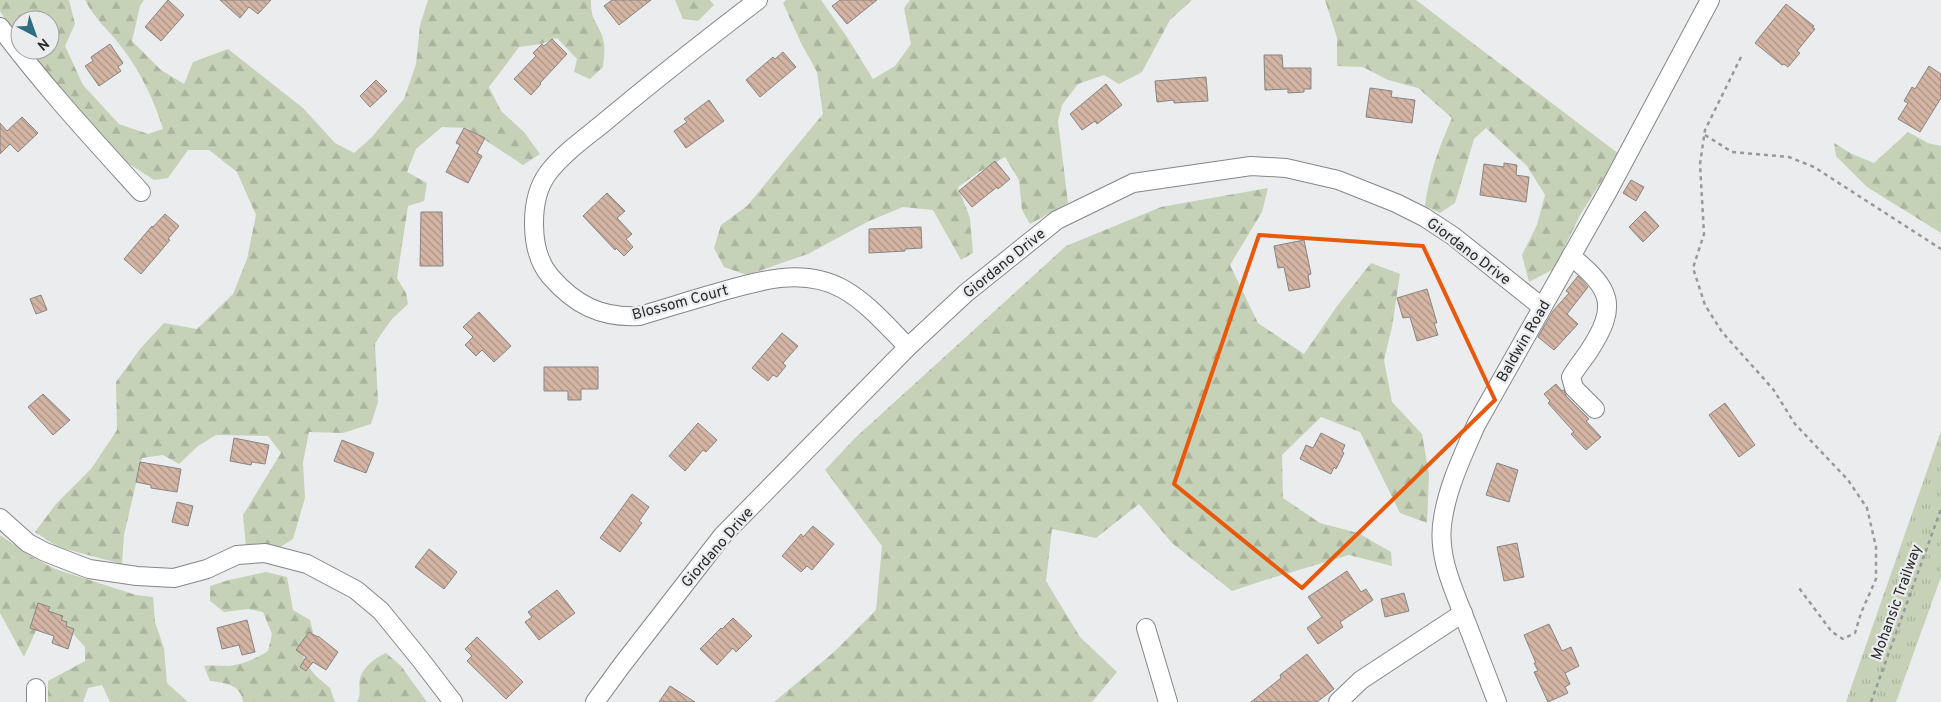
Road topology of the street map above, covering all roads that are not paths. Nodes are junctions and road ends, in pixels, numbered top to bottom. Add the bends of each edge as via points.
1 (758, 0) edge
2 (1710, 0) edge
3 (0, 27) edge
4 (141, 192) dead end
5 (1571, 256) junction
6 (1542, 307) junction
7 (908, 347) junction
8 (1595, 409) dead end
9 (0, 518) edge
10 (1463, 614) junction
11 (1146, 628) dead end
12 (452, 702) edge
13 (595, 702) edge
14 (1168, 702) edge
15 (1338, 702) edge
16 (1497, 702) edge

1 - 7 street, Blossom Court via 673,64 548,173 538,194 533,224 546,270 579,302 619,317 639,316 765,279 800,277 825,281 864,303
2 - 5 street, Baldwin Road
3 - 4 street via 79,124
5 - 6 street, Baldwin Road
5 - 8 street via 1597,279 1608,305 1600,335 1571,377 1574,388
6 - 7 street, Giordano Drive via 1453,236 1396,203 1338,180 1286,168 1251,166 1133,182 1057,220 966,293
6 - 10 street, Baldwin Road via 1476,425 1460,460 1442,518 1443,555
7 - 13 street, Giordano Drive via 724,535
9 - 12 street via 28,543 45,552 89,568 127,574 174,578 208,569 237,555 266,553 307,564 356,590 381,611
10 - 15 street via 1361,680
10 - 16 street, Baldwin Road
11 - 14 street

